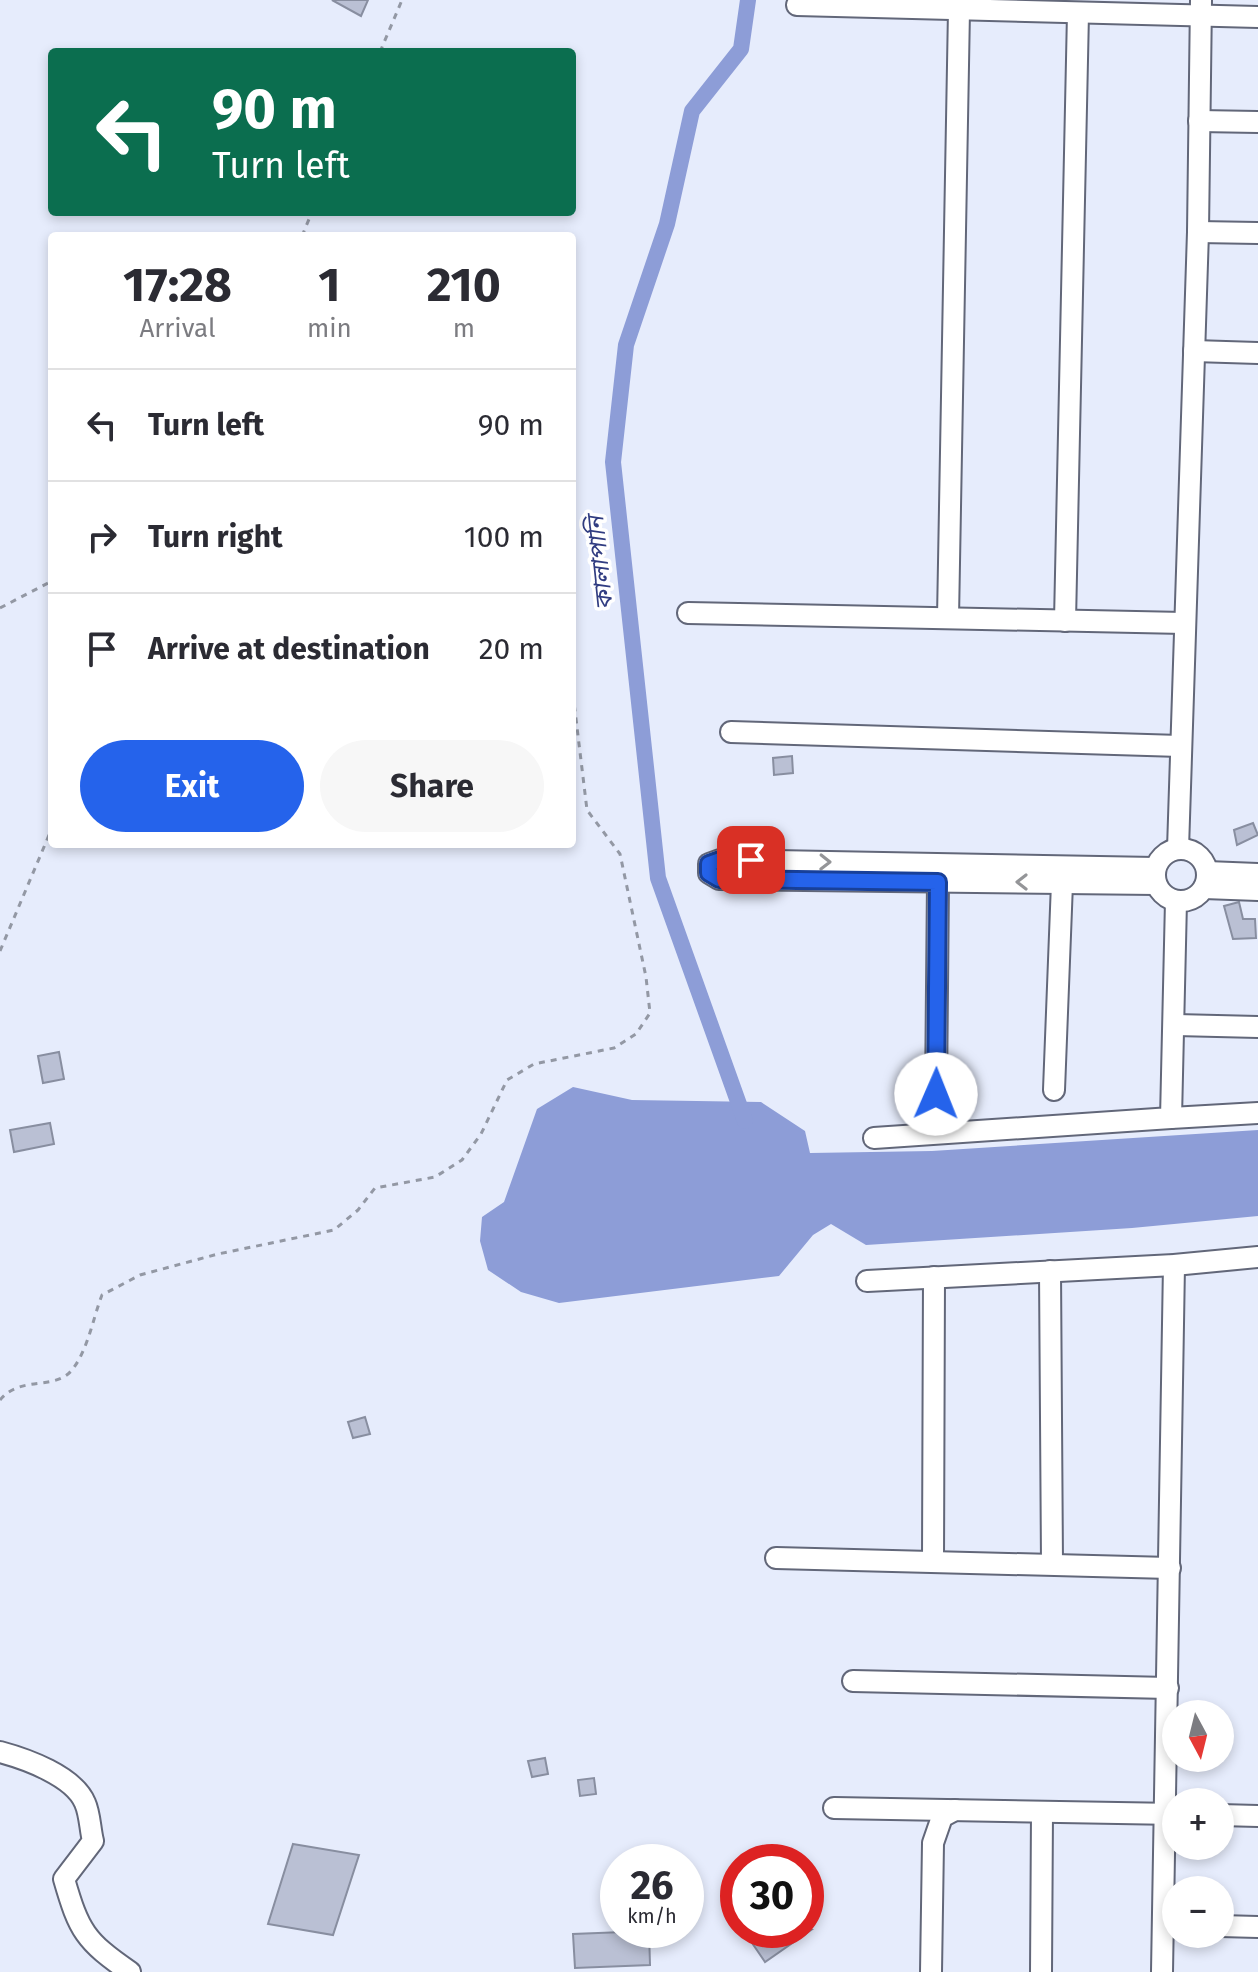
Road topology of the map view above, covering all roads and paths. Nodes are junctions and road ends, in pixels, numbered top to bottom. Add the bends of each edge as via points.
1 (402, 0) edge
2 (797, 5) dead end
3 (1201, 8) edge
4 (959, 10) junction
5 (1078, 13) junction
6 (1258, 17) edge
7 (382, 48) edge
8 (1199, 121) junction
9 (1258, 122) edge
10 (1198, 232) junction
11 (1258, 233) edge
12 (1194, 351) junction
13 (1258, 353) edge
14 (48, 583) edge
15 (0, 608) edge
16 (688, 613) dead end
17 (948, 618) junction
18 (1065, 621) junction
19 (1184, 623) junction
20 (576, 719) edge
21 (731, 732) dead end
22 (1180, 746) junction
23 (48, 837) edge
24 (1178, 849) junction
25 (1258, 874) edge
26 (1155, 876) junction
27 (1205, 880) junction
28 (938, 882) junction
29 (1062, 883) junction
30 (1258, 890) edge
31 (1176, 901) junction
32 (0, 951) edge
33 (1176, 1025) junction
34 (1258, 1027) edge
35 (1054, 1090) dead end
36 (936, 1094) dead end
37 (1258, 1113) edge
38 (1171, 1118) junction
39 (874, 1138) dead end
40 (1258, 1257) edge
41 (1174, 1265) junction
42 (1050, 1271) junction
43 (934, 1277) junction
44 (867, 1281) dead end
45 (0, 1400) edge
46 (776, 1558) dead end
47 (933, 1561) junction
48 (1052, 1564) junction
49 (1170, 1568) junction
50 (853, 1681) dead end
51 (1168, 1688) junction
52 (0, 1752) edge
53 (1171, 1788) edge
54 (834, 1808) dead end
55 (955, 1810) junction
56 (1042, 1812) junction
57 (1162, 1814) edge
58 (1234, 1815) edge
59 (1258, 1816) edge
60 (1234, 1926) edge
61 (1258, 1927) edge
62 (1166, 1948) edge
63 (130, 1972) edge
64 (931, 1972) edge
65 (1041, 1972) edge
66 (1162, 1972) edge

1 - 7 path
2 - 4 street
3 - 5 street
3 - 6 street
3 - 8 street
4 - 5 street
4 - 17 street
5 - 18 street
8 - 9 street
8 - 10 street
10 - 11 street
10 - 12 street
12 - 13 street
12 - 19 street
14 - 15 path
16 - 17 street
17 - 18 street
18 - 19 street
19 - 22 street
20 - 45 path via 587,810 620,854 646,977 650,1013 636,1034 614,1048 534,1064 507,1080 462,1160 435,1177 375,1188 334,1230 140,1275 102,1295 71,1372 18,1385
21 - 22 street
22 - 24 street
23 - 32 path
24 - 26 street via 1164,855
24 - 27 street via 1194,852
25 - 27 street
28 -> 26 street via 720,869
26 - 29 street
26 - 31 street via 1164,895
27 - 30 street
27 - 31 street via 1192,899
29 -> 28 street
28 - 36 street
29 - 35 street
31 - 33 street
33 - 34 street
33 - 38 street
37 - 38 street
38 - 39 street
40 - 41 street
41 - 42 street
41 - 49 street
42 - 43 street
42 - 48 street
43 - 44 street
43 - 47 street
46 - 47 street
47 - 48 street
48 - 49 street
49 - 51 street
50 - 51 street
51 - 53 street
52 - 63 street via 68,1783 85,1802 93,1841 64,1879 75,1916 93,1947
54 - 55 street
55 - 56 street
55 - 64 street via 942,1817 933,1843
56 - 57 street
56 - 65 street
58 - 59 street
60 - 61 street
62 - 66 street

